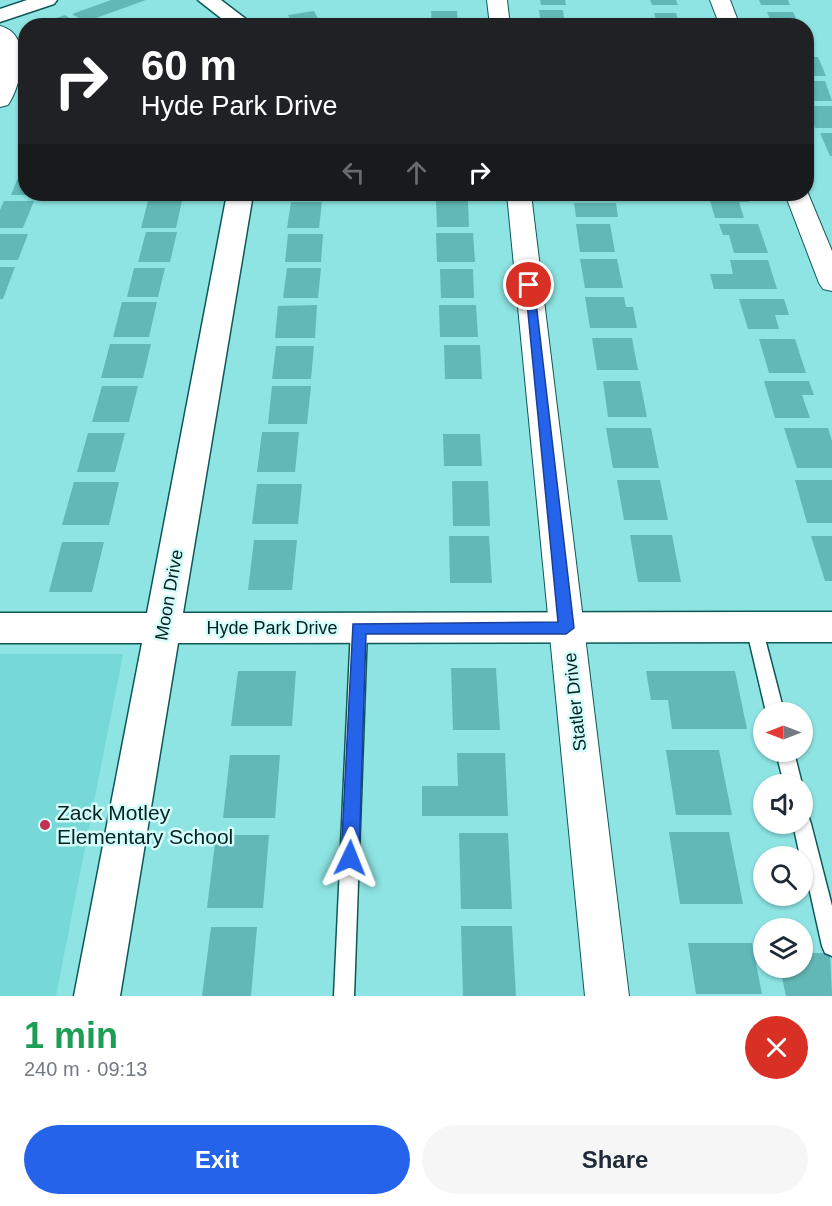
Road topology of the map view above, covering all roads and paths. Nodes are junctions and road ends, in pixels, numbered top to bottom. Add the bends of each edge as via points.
1 (47, 0) edge
2 (208, 0) edge
3 (497, 0) edge
4 (720, 0) edge
5 (0, 16) edge
6 (234, 18) edge
7 (499, 18) edge
8 (727, 18) edge
9 (0, 32) edge
10 (0, 100) edge
11 (239, 201) edge
12 (520, 201) edge
13 (800, 201) edge
14 (832, 283) edge
15 (754, 627) junction
16 (832, 627) edge
17 (0, 628) edge
18 (359, 628) junction
19 (566, 628) junction
20 (163, 629) junction
21 (773, 702) edge
22 (804, 834) edge
23 (832, 946) edge
24 (97, 996) edge
25 (344, 996) edge
26 (607, 996) edge

1 - 5 street
2 - 6 street
3 - 7 street
4 - 8 street
9 - 10 street via 13,62
11 - 20 street, Moon Drive
12 - 19 street, Statler Drive
13 - 14 street
15 - 16 street, Hyde Park Drive
15 - 19 street, Hyde Park Drive
15 - 21 lane
17 - 20 street, Hyde Park Drive
18 - 19 street, Hyde Park Drive
18 - 20 street, Hyde Park Drive
18 - 25 lane
19 - 26 street, Statler Drive
20 - 24 street, Moon Drive
22 - 23 lane

